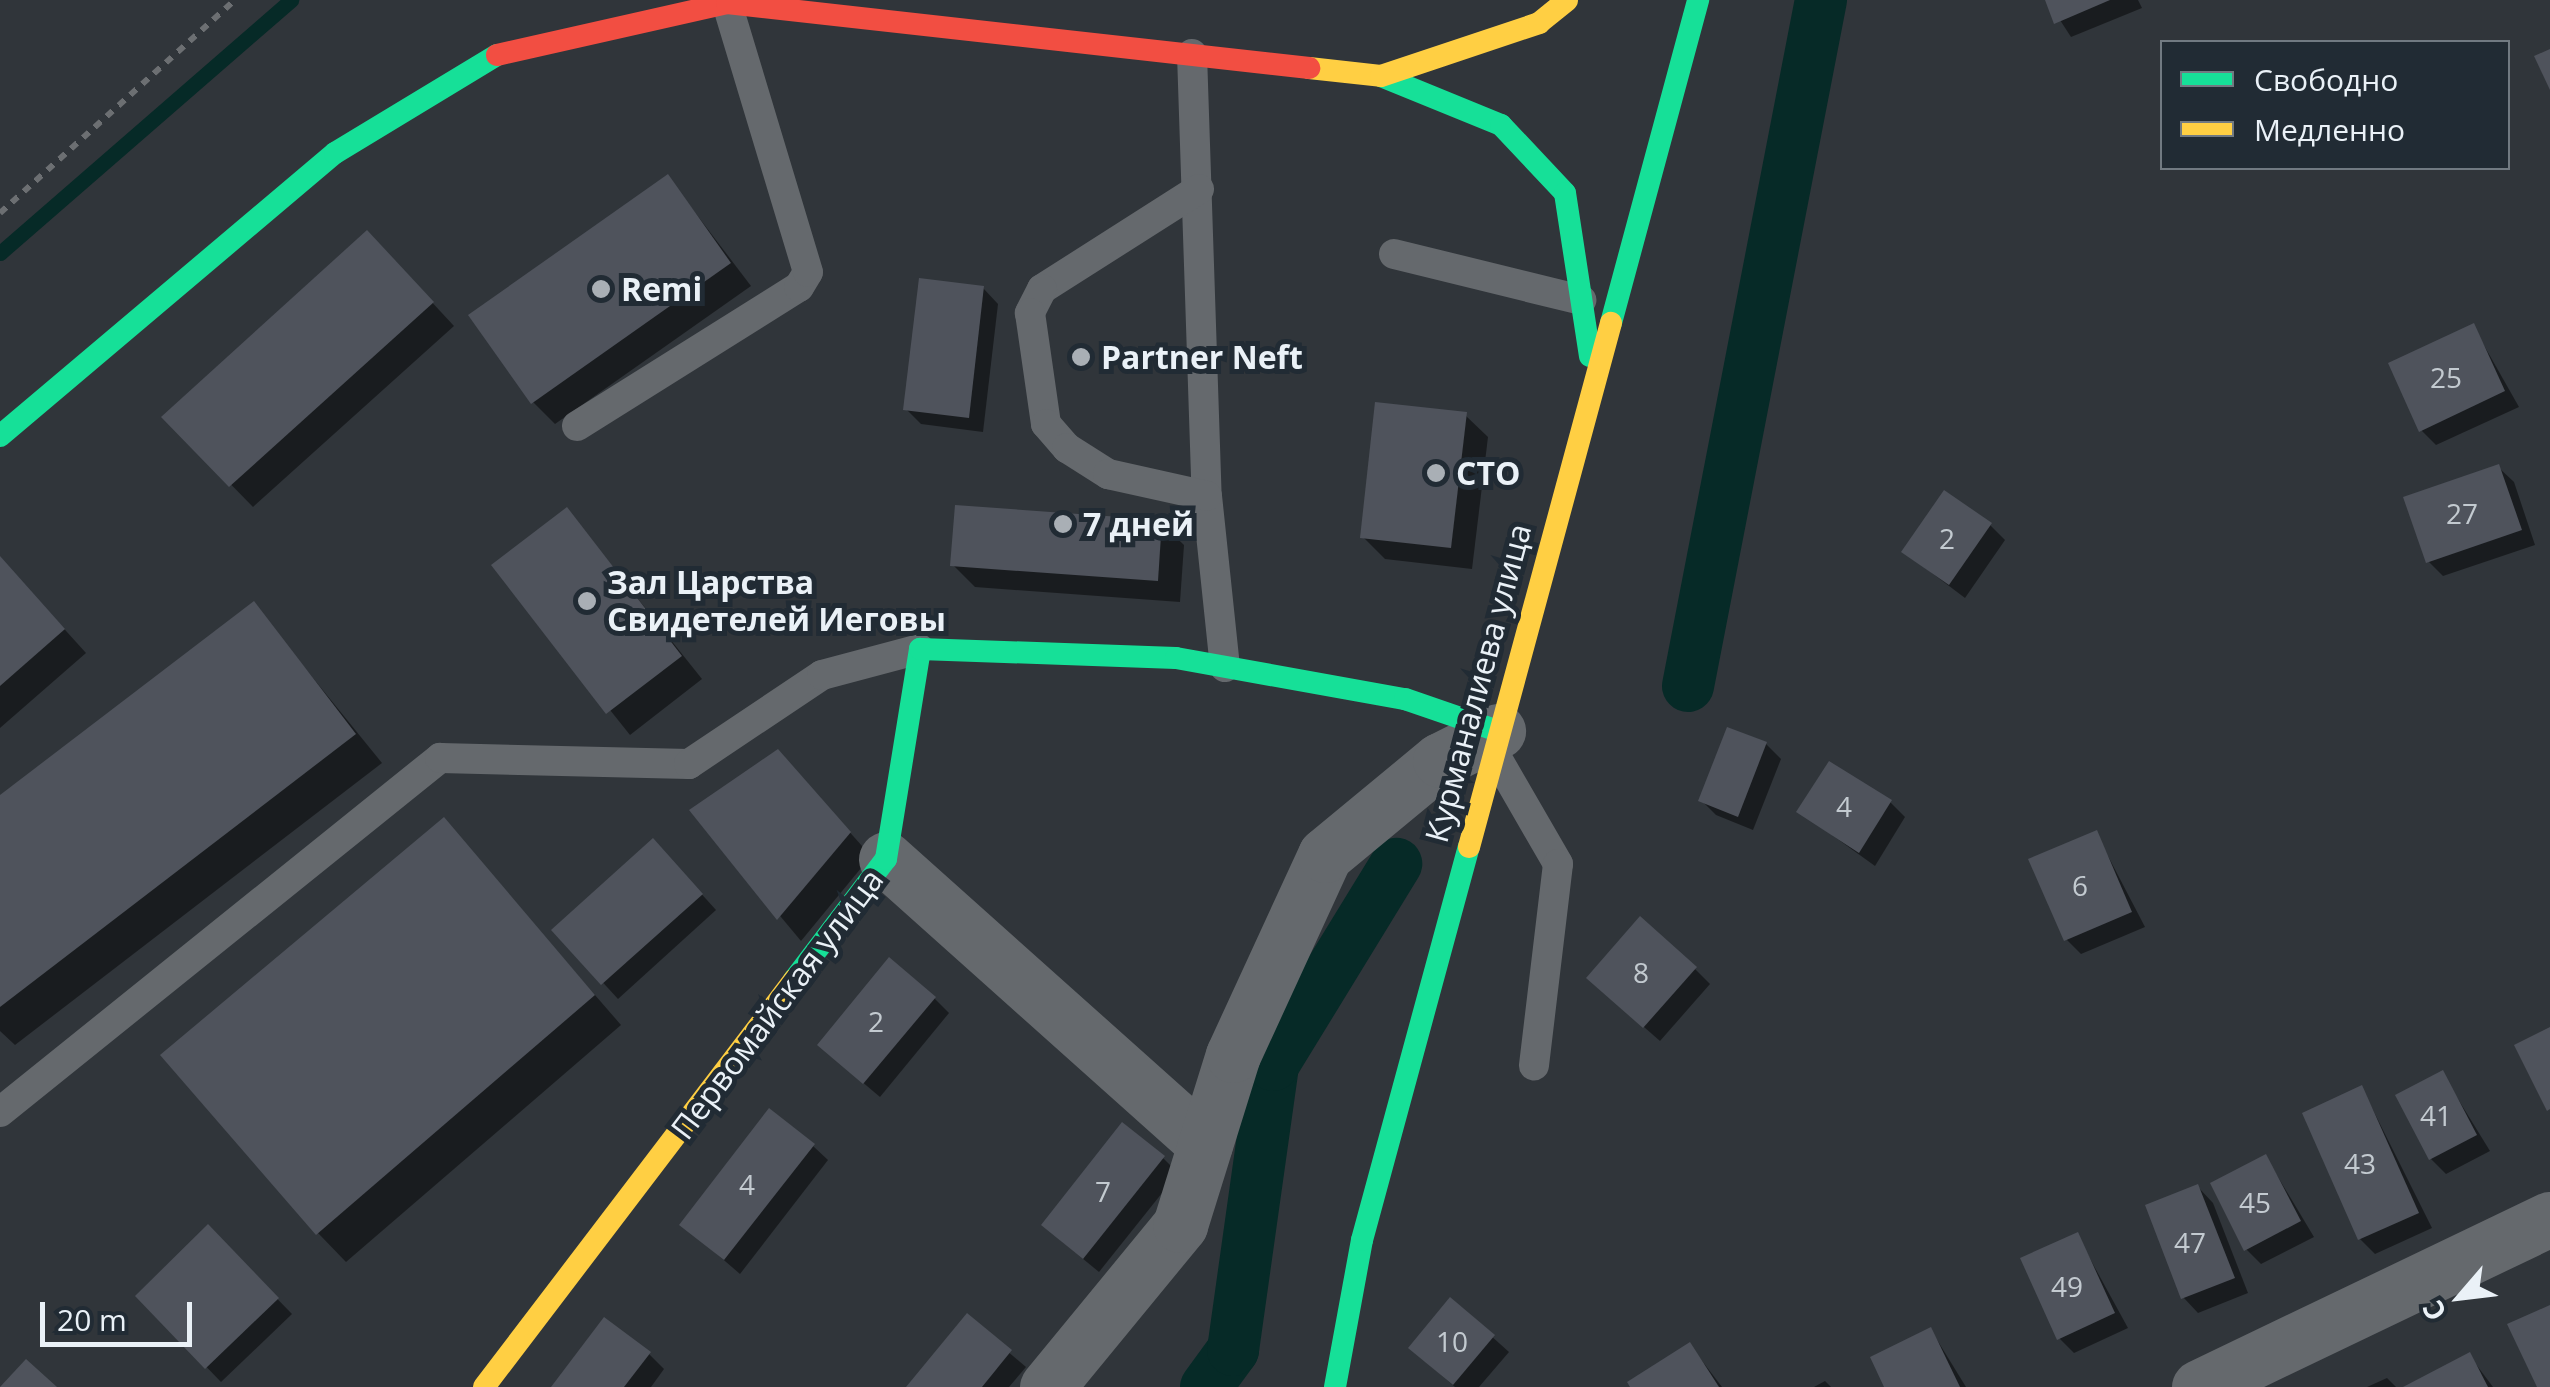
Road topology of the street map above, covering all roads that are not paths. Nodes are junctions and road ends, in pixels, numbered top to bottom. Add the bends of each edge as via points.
1 (1568, 0) edge
2 (1698, 0) edge
3 (727, 2) junction
4 (1192, 54) junction
5 (1381, 76) junction
6 (1199, 189) junction
7 (1394, 254) dead end
8 (1582, 300) junction
9 (1593, 376) junction
10 (577, 426) dead end
11 (0, 436) edge
12 (1208, 496) junction
13 (920, 649) junction
14 (1225, 667) junction
15 (1496, 742) junction
16 (886, 859) junction
17 (1534, 1066) dead end
18 (0, 1112) edge
19 (1205, 1144) junction
20 (2550, 1218) edge
21 (484, 1387) edge
22 (1046, 1387) edge
23 (1335, 1387) edge
24 (2199, 1387) edge

1 - 5 main road via 1539,23
2 - 9 main road, Курманалиева улица
3 - 4 main road
3 - 10 lane via 808,272 799,287
3 - 11 main road via 498,54 335,153
4 - 5 main road
4 - 6 lane
5 - 8 main road via 1501,125 1565,194
6 - 12 lane
6 - 12 lane via 1042,289 1030,314 1046,424 1066,448 1108,474
7 - 8 lane
8 - 9 main road
9 - 15 main road, Курманалиева улица
12 - 14 lane
13 - 14 main road
13 - 16 main road, Первомайская улица
13 - 18 lane via 822,675 689,764 440,758
14 - 15 main road via 1406,699
15 - 17 lane via 1558,864
15 - 19 street via 1440,760 1325,855 1233,1054
15 - 23 main road, Курманалиева улица via 1362,1240
16 - 19 street
16 - 21 main road, Первомайская улица
19 - 22 street via 1180,1225
20 - 24 street

